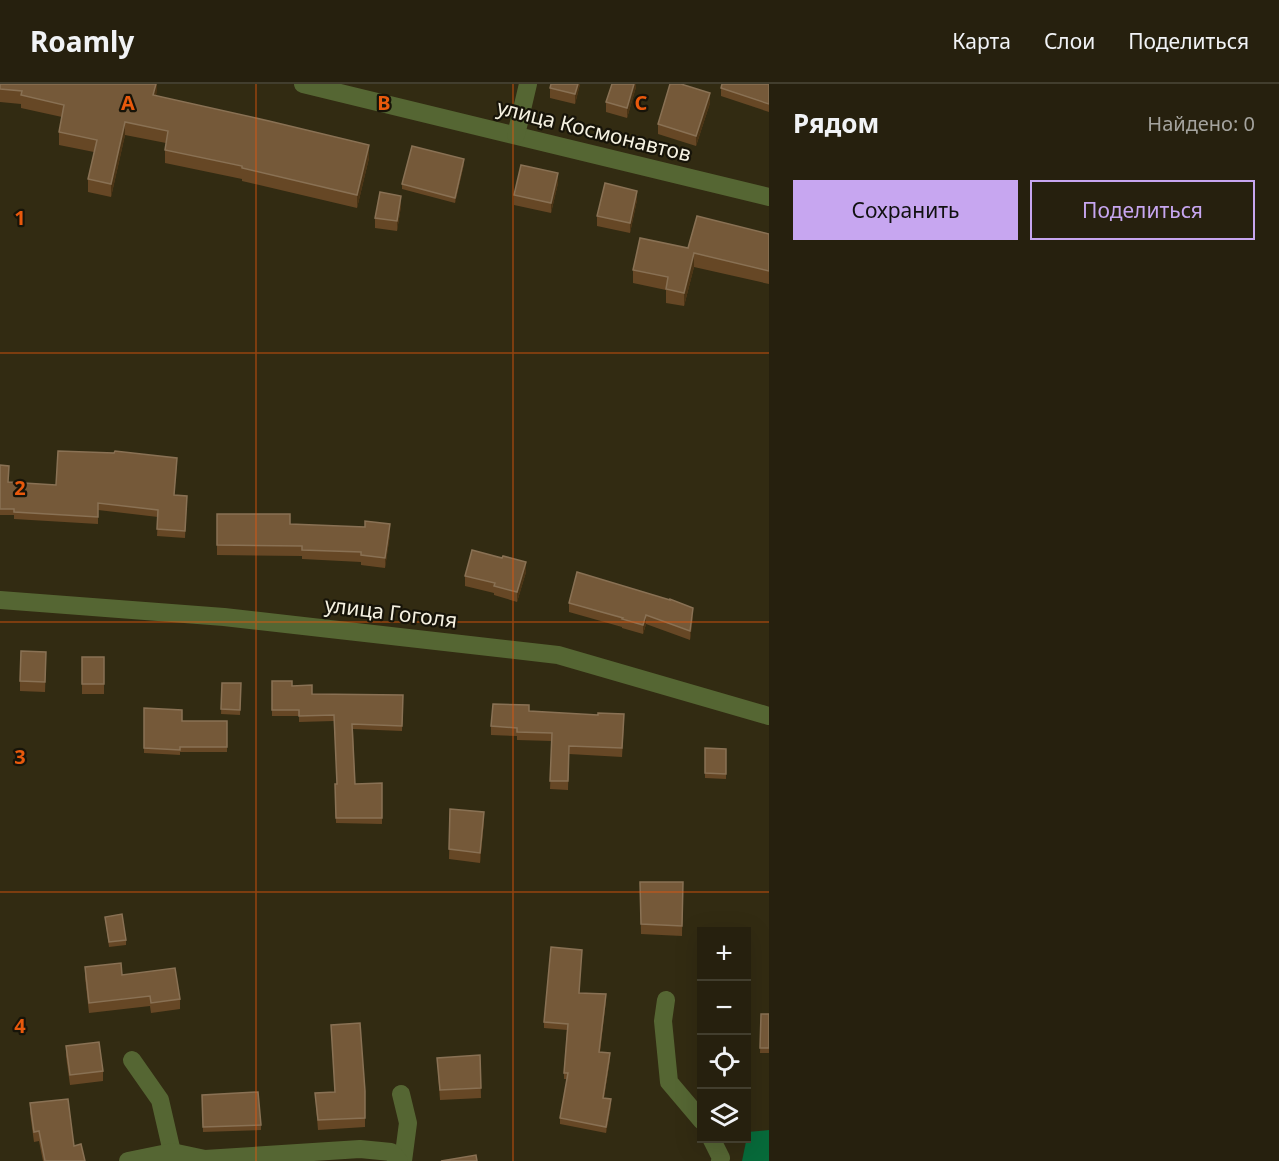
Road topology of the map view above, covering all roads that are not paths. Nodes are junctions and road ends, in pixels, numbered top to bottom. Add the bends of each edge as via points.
1 (303, 84) edge
2 (528, 84) edge
3 (516, 135) junction
4 (769, 197) edge
5 (0, 600) edge
6 (769, 716) edge
7 (666, 1000) dead end
8 (132, 1060) dead end
9 (401, 1094) dead end
10 (697, 1115) edge
11 (714, 1143) edge
12 (172, 1152) junction
13 (128, 1161) edge
14 (401, 1161) edge
15 (720, 1161) edge

1 - 3 street, улица Космонавтов
2 - 3 street
3 - 4 street, улица Космонавтов
5 - 6 street, улица Гоголя via 224,617 558,655
7 - 10 street via 663,1020 669,1082
8 - 12 street via 160,1100
9 - 14 street via 408,1123
11 - 15 street
12 - 13 street
12 - 14 street via 205,1159 360,1149 392,1152

